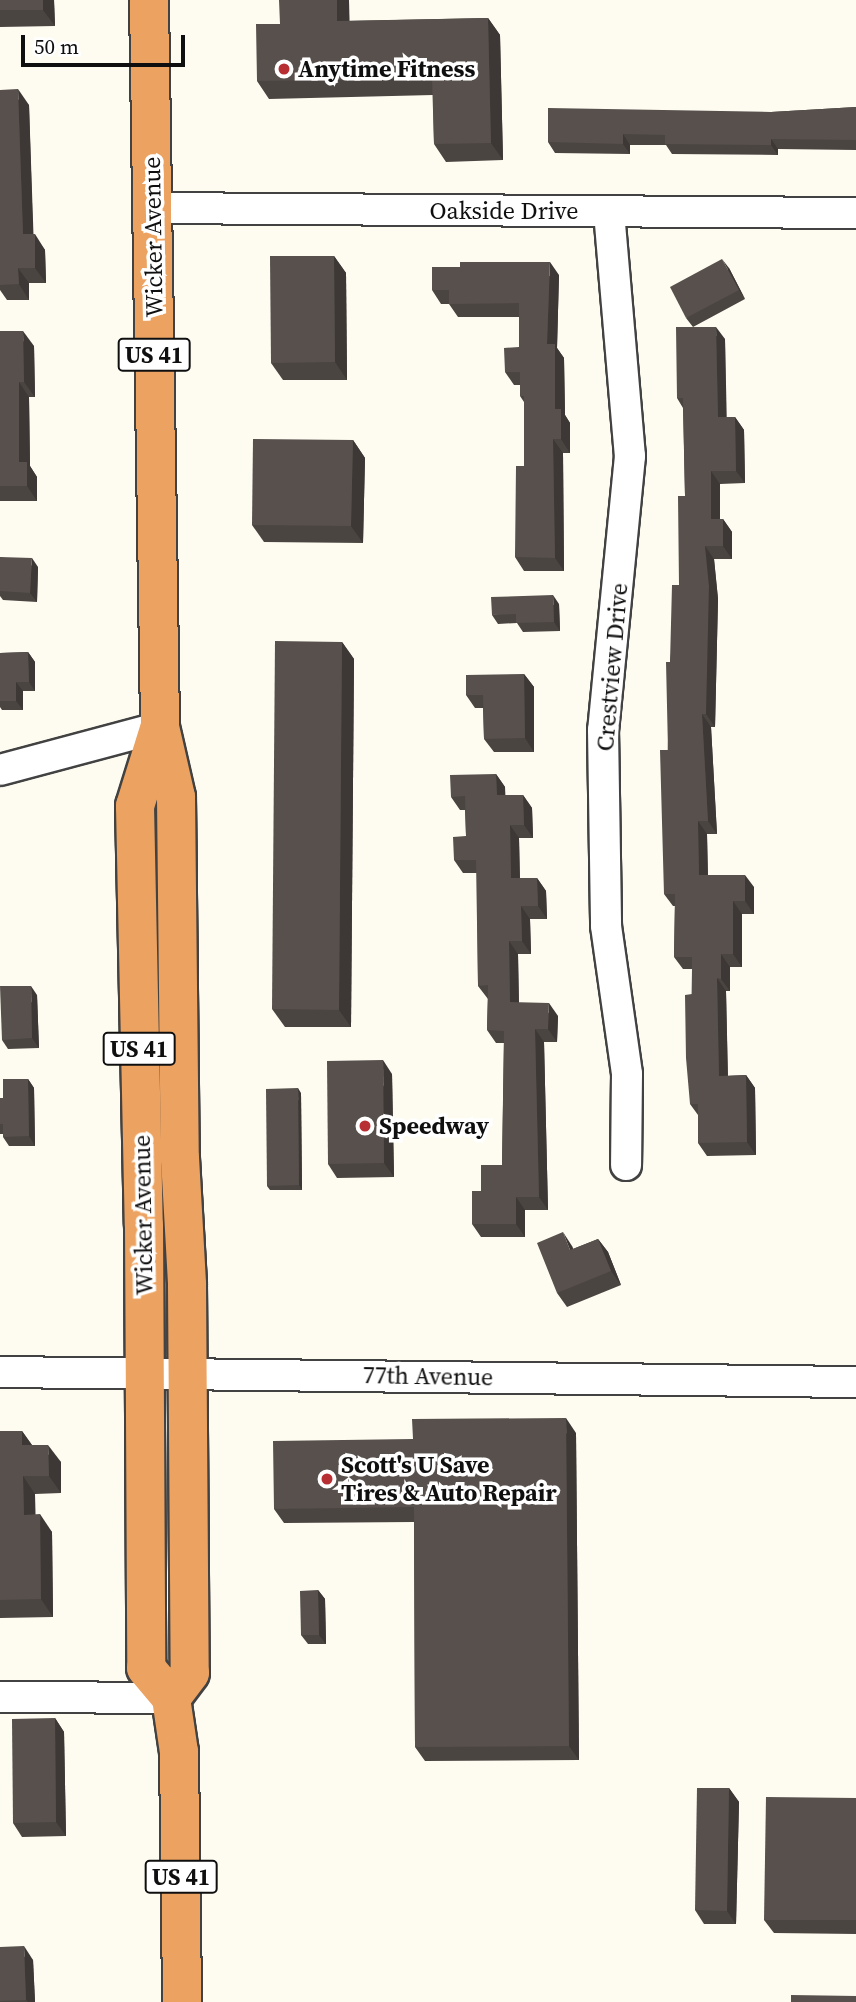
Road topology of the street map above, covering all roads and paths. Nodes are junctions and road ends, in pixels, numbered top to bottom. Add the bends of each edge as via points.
1 (149, 0) edge
2 (153, 208) junction
3 (609, 212) junction
4 (856, 213) edge
5 (160, 727) junction
6 (0, 770) edge
7 (626, 1165) dead end
8 (0, 1372) edge
9 (144, 1372) junction
10 (186, 1373) junction
11 (856, 1382) edge
12 (0, 1697) edge
13 (171, 1698) junction
14 (182, 2002) edge

1 - 2 highway, Wicker Avenue / US 41
2 - 3 street, Oakside Drive
2 - 5 highway, Wicker Avenue / US 41
3 - 4 street, Oakside Drive
3 - 7 street, Crestview Drive via 630,456 603,730 606,926 627,1074
5 - 6 street
5 - 9 highway, Wicker Avenue / US 41 via 135,806
5 - 10 highway, Wicker Avenue / US 41 via 176,797
8 - 9 street, 77th Avenue
9 - 10 street, 77th Avenue
9 - 13 highway, Wicker Avenue / US 41 via 146,1668
10 - 11 street, 77th Avenue
10 - 13 highway, Wicker Avenue / US 41 via 190,1673
12 - 13 street
13 - 14 highway, US 41 via 179,1752

